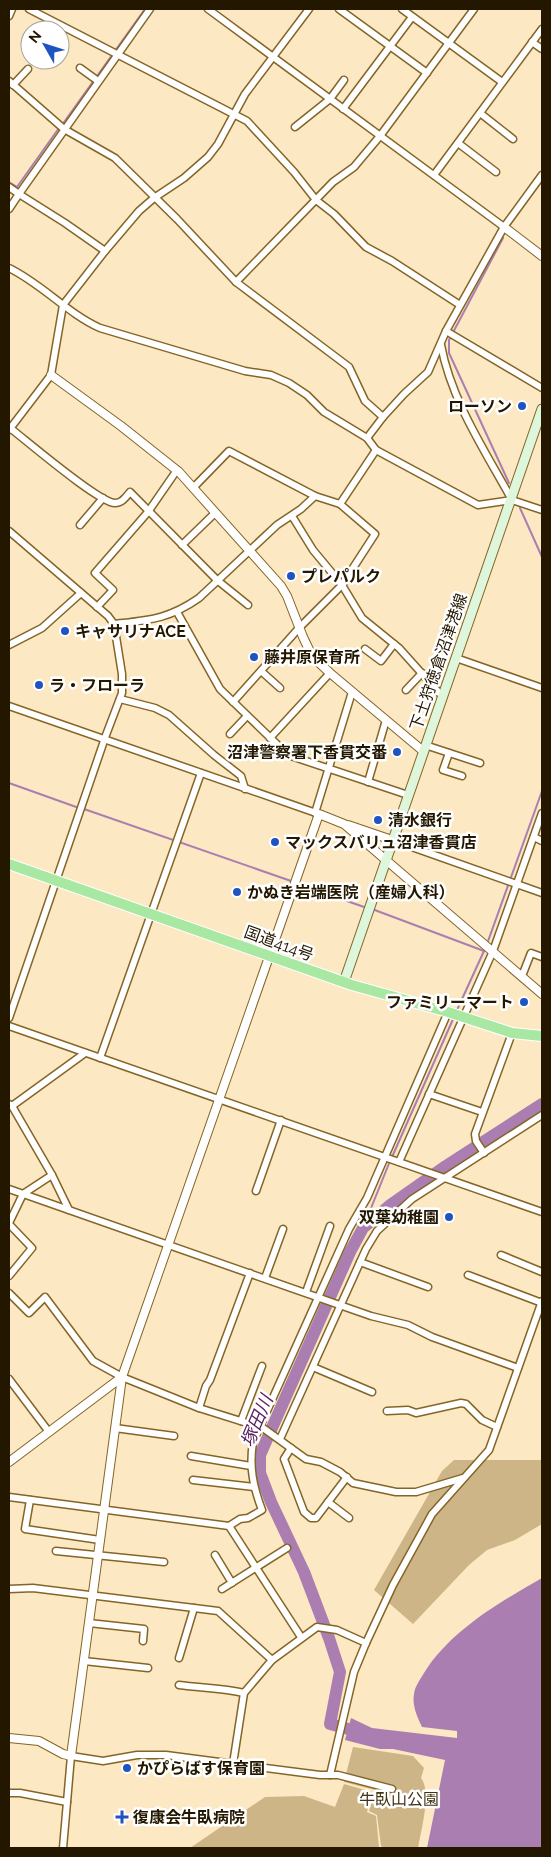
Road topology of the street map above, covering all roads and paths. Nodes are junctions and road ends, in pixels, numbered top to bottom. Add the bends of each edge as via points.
1 (12, 9) edge
2 (29, 9) edge
3 (150, 9) edge
4 (208, 9) edge
5 (309, 9) edge
6 (339, 9) edge
7 (402, 9) edge
8 (474, 9) edge
9 (9, 16) edge
10 (412, 16) junction
11 (542, 29) edge
12 (532, 42) junction
13 (449, 43) junction
14 (390, 46) junction
15 (542, 49) edge
16 (118, 54) junction
17 (273, 57) junction
18 (80, 68) dead end
19 (27, 70) edge
20 (427, 73) junction
21 (344, 80) dead end
22 (98, 81) junction
23 (502, 82) junction
24 (11, 83) edge
25 (330, 99) junction
26 (343, 108) junction
27 (480, 113) junction
28 (235, 114) junction
29 (296, 127) dead end
30 (64, 128) junction
31 (380, 136) junction
32 (513, 139) dead end
33 (458, 143) junction
34 (496, 172) dead end
35 (434, 175) junction
36 (542, 175) edge
37 (9, 187) edge
38 (19, 194) junction
39 (154, 198) junction
40 (316, 200) junction
41 (9, 209) edge
42 (504, 227) junction
43 (105, 251) junction
44 (542, 256) edge
45 (9, 268) edge
46 (236, 282) junction
47 (63, 305) junction
48 (460, 305) junction
49 (446, 331) junction
50 (441, 344) junction
51 (51, 375) junction
52 (542, 388) edge
53 (542, 409) edge
54 (382, 417) junction
55 (10, 429) edge
56 (367, 438) junction
57 (376, 450) junction
58 (177, 470) junction
59 (193, 488) junction
60 (315, 496) junction
61 (103, 498) junction
62 (512, 500) junction
63 (340, 504) junction
64 (542, 510) edge
65 (148, 512) junction
66 (216, 513) junction
67 (292, 516) junction
68 (80, 525) dead end
69 (9, 532) edge
70 (182, 545) junction
71 (249, 550) junction
72 (217, 580) junction
73 (342, 585) junction
74 (81, 593) junction
75 (248, 606) dead end
76 (97, 607) junction
77 (177, 612) junction
78 (114, 624) junction
79 (300, 628) junction
80 (394, 644) junction
81 (9, 645) edge
82 (366, 649) dead end
83 (456, 658) junction
84 (261, 671) junction
85 (422, 673) junction
86 (330, 674) junction
87 (280, 688) dead end
88 (542, 688) edge
89 (406, 690) dead end
90 (352, 692) junction
91 (442, 696) junction
92 (120, 699) junction
93 (233, 702) junction
94 (9, 706) edge
95 (247, 716) junction
96 (386, 720) junction
97 (230, 734) dead end
98 (270, 738) junction
99 (105, 739) junction
100 (424, 748) junction
101 (449, 753) junction
102 (480, 763) dead end
103 (329, 768) junction
104 (201, 773) junction
105 (462, 776) dead end
106 (368, 782) junction
107 (245, 789) junction
108 (408, 795) junction
109 (317, 813) junction
110 (542, 813) edge
111 (344, 824) junction
112 (534, 837) junction
113 (392, 840) junction
114 (542, 840) edge
115 (386, 859) junction
116 (9, 864) edge
117 (55, 881) junction
118 (516, 884) junction
119 (542, 893) edge
120 (150, 914) junction
121 (493, 951) junction
122 (269, 955) junction
123 (542, 957) edge
124 (522, 976) junction
125 (344, 982) junction
126 (542, 994) edge
127 (448, 1012) junction
128 (463, 1016) junction
129 (9, 1018) edge
130 (9, 1026) edge
131 (512, 1033) junction
132 (542, 1036) edge
133 (86, 1053) junction
134 (100, 1058) junction
135 (429, 1094) junction
136 (219, 1099) junction
137 (11, 1105) edge
138 (482, 1112) junction
139 (542, 1115) edge
140 (281, 1120) junction
141 (483, 1151) junction
142 (385, 1157) junction
143 (399, 1162) junction
144 (52, 1175) junction
145 (443, 1177) junction
146 (9, 1189) edge
147 (256, 1191) dead end
148 (23, 1194) junction
149 (69, 1210) junction
150 (542, 1212) edge
151 (9, 1223) edge
152 (330, 1226) dead end
153 (283, 1230) dead end
154 (168, 1244) junction
155 (501, 1255) dead end
156 (360, 1262) junction
157 (542, 1272) edge
158 (250, 1273) junction
159 (468, 1274) dead end
160 (9, 1276) edge
161 (265, 1278) junction
162 (428, 1287) dead end
163 (306, 1292) junction
164 (9, 1293) edge
165 (319, 1297) junction
166 (542, 1302) edge
167 (340, 1304) junction
168 (262, 1366) dead end
169 (313, 1367) junction
170 (518, 1368) junction
171 (122, 1377) junction
172 (9, 1379) edge
173 (372, 1392) dead end
174 (199, 1408) junction
175 (387, 1411) dead end
176 (241, 1421) junction
177 (496, 1427) junction
178 (114, 1428) junction
179 (261, 1428) junction
180 (49, 1432) junction
181 (174, 1436) dead end
182 (279, 1439) junction
183 (291, 1448) junction
184 (191, 1456) dead end
185 (9, 1462) edge
186 (251, 1466) junction
187 (346, 1477) junction
188 (464, 1478) junction
189 (193, 1480) dead end
190 (254, 1487) junction
191 (9, 1497) edge
192 (30, 1500) junction
193 (328, 1502) junction
194 (104, 1510) junction
195 (349, 1518) dead end
196 (229, 1526) junction
197 (100, 1540) junction
198 (287, 1548) dead end
199 (56, 1551) dead end
200 (215, 1555) dead end
201 (98, 1556) junction
202 (164, 1562) dead end
203 (256, 1568) junction
204 (232, 1583) junction
205 (9, 1589) edge
206 (222, 1589) dead end
207 (93, 1596) junction
208 (194, 1608) junction
209 (89, 1623) junction
210 (301, 1638) junction
211 (143, 1641) dead end
212 (366, 1643) junction
213 (180, 1658) dead end
214 (272, 1660) junction
215 (84, 1661) junction
216 (148, 1668) dead end
217 (179, 1685) dead end
218 (244, 1692) junction
219 (9, 1738) edge
220 (71, 1756) junction
221 (232, 1764) junction
222 (330, 1775) junction
223 (392, 1789) dead end
224 (9, 1793) edge
225 (67, 1802) junction
226 (63, 1848) edge

1 - 9 street
2 - 16 street
3 - 16 street
4 - 17 street
5 - 17 street
6 - 14 street
7 - 10 street
8 - 13 street
10 - 13 street
10 - 14 street
11 - 12 street
12 - 15 street
12 - 23 street
13 - 20 street
13 - 23 street
14 - 20 street
14 - 26 street
16 - 22 street
16 - 28 street
17 - 25 street
17 - 28 street via 245,94
18 - 22 street
19 - 24 street
20 - 31 street
21 - 25 street
22 - 30 street
23 - 27 street
24 - 30 street
25 - 26 street
25 - 29 street
26 - 31 street
27 - 32 street
27 - 33 street
28 - 39 street via 208,157
28 - 40 street via 248,121
30 - 38 street
30 - 39 street via 115,158
31 - 35 street
31 - 40 street via 354,167
33 - 34 street
33 - 35 street
35 - 42 street
36 - 42 street
37 - 38 street
38 - 41 street
38 - 43 street
39 - 43 street
39 - 46 street
40 - 46 street
40 - 48 street via 369,250
42 - 44 street
42 - 48 street
43 - 47 street
45 - 47 street via 26,276
46 - 54 street via 349,367 364,401
47 - 51 street
47 - 56 street via 87,322 108,331 245,371 271,375 307,395 324,412
48 - 49 street
49 - 50 street
49 - 52 street
50 - 54 street via 428,372
50 - 62 street via 445,366 466,416
51 - 55 street
51 - 58 street
53 - 62 main road, 下土狩徳倉沼津港線
54 - 56 street
55 - 61 street
56 - 57 street
57 - 62 street via 478,505
57 - 63 street
58 - 59 street
58 - 65 street
59 - 60 street via 229,451
59 - 66 street
60 - 63 street
60 - 67 street
61 - 65 street via 113,503 122,502 130,492
61 - 68 street
62 - 64 street
62 - 83 main road, 下土狩徳倉沼津港線
63 - 73 street via 375,534
65 - 70 street
65 - 76 street via 95,573 113,590
66 - 70 street
66 - 71 street
67 - 71 street via 277,524
67 - 73 street via 313,550
69 - 74 street
70 - 72 street
71 - 72 street
71 - 79 street via 281,586
72 - 75 street
72 - 77 street via 199,598
73 - 79 street
73 - 80 street via 362,618
74 - 76 street
74 - 81 street via 42,628
76 - 78 street
77 - 78 street via 156,620
77 - 93 street via 220,689
78 - 92 street via 122,674
79 - 84 street
79 - 86 street via 312,656
80 - 82 street via 381,662
80 - 85 street
83 - 88 street
83 - 91 main road, 下土狩徳倉沼津港線
84 - 87 street
84 - 93 street
85 - 89 street
85 - 91 street
86 - 90 street
86 - 98 street
90 - 96 street
90 - 103 street
91 - 100 main road, 下土狩徳倉沼津港線
92 - 99 street
92 - 107 street via 169,715 241,776
93 - 95 street
94 - 99 street
95 - 97 street
95 - 98 street
96 - 100 street
96 - 106 street
98 - 103 street via 288,754
99 - 104 street
99 - 117 street
100 - 101 street
100 - 108 main road, 下土狩徳倉沼津港線
101 - 102 street
101 - 105 street via 443,770
103 - 106 street
103 - 109 street
104 - 107 street
104 - 120 street
106 - 108 street
107 - 109 street
108 - 113 main road, 下土狩徳倉沼津港線
109 - 111 street
109 - 122 street
110 - 112 street
111 - 113 street
111 - 115 street
112 - 114 street
112 - 118 street
113 - 115 main road, 下土狩徳倉沼津港線
113 - 118 street
115 - 121 street
115 - 125 main road, 下土狩徳倉沼津港線
116 - 117 highway, 国道414号
117 - 120 highway, 国道414号
117 - 129 street
118 - 119 street
118 - 121 street
120 - 122 highway, 国道414号
120 - 134 street
121 - 124 street
121 - 128 street
122 - 125 highway, 国道414号
122 - 136 street
123 - 124 street via 531,954
124 - 126 street
125 - 127 highway, 国道414号
127 - 128 highway, 国道414号
127 - 142 street
128 - 131 highway, 国道414号
128 - 135 street
130 - 133 street
131 - 132 highway, 国道414号
131 - 138 street
133 - 134 street
133 - 137 street
134 - 136 street
135 - 138 street
135 - 143 street
136 - 140 street
136 - 154 street
137 - 144 street
138 - 141 street via 475,1134
139 - 141 street
140 - 142 street
140 - 147 street
141 - 145 street
142 - 143 street
142 - 165 street
143 - 145 street
144 - 148 street
144 - 149 street
145 - 150 street
145 - 156 street via 393,1215 377,1232
146 - 148 street
148 - 149 street
148 - 151 street
149 - 154 street
151 - 160 street via 32,1248
152 - 163 street
153 - 161 street
154 - 158 street
154 - 171 street
155 - 157 street
156 - 162 street
156 - 167 street
158 - 161 street
158 - 174 street
159 - 166 street
161 - 163 street
163 - 165 street
164 - 171 street via 29,1313 45,1297 93,1361
165 - 167 street
165 - 179 street
166 - 170 street
167 - 169 street
167 - 170 street via 408,1325
168 - 176 street
169 - 173 street
169 - 182 street
170 - 177 street
171 - 174 street
171 - 178 street
171 - 180 street
172 - 180 street
174 - 176 street
175 - 177 street via 416,1413 461,1403
176 - 179 street
177 - 188 street via 489,1450
178 - 181 street
178 - 194 street
179 - 182 street
179 - 186 street via 253,1442
180 - 185 street
182 - 183 street
183 - 187 street via 306,1459 321,1462
183 - 193 street via 284,1459 304,1512 316,1518
184 - 186 street
186 - 190 street
187 - 188 street via 353,1483 396,1492 416,1492
187 - 193 street
188 - 212 street via 432,1514
189 - 190 street
190 - 196 street via 262,1510
191 - 192 street
192 - 194 street
192 - 197 street via 25,1529
193 - 195 street
194 - 196 street
194 - 197 street
196 - 203 street
197 - 201 street
198 - 203 street
199 - 201 street
200 - 204 street
201 - 202 street
201 - 207 street
203 - 204 street
203 - 210 street
204 - 206 street
205 - 207 street via 33,1588
207 - 208 street
207 - 209 street
208 - 213 street
208 - 214 street via 218,1611
209 - 211 street via 144,1629
209 - 215 street
210 - 212 street via 317,1627 337,1630
210 - 214 street
212 - 222 street via 354,1672
214 - 218 street
215 - 216 street
215 - 220 street
217 - 218 street
218 - 221 street
219 - 220 street via 39,1742
220 - 221 street via 102,1761 137,1754 166,1755
220 - 225 street
221 - 222 street
222 - 223 street via 338,1774
224 - 225 street
225 - 226 street

